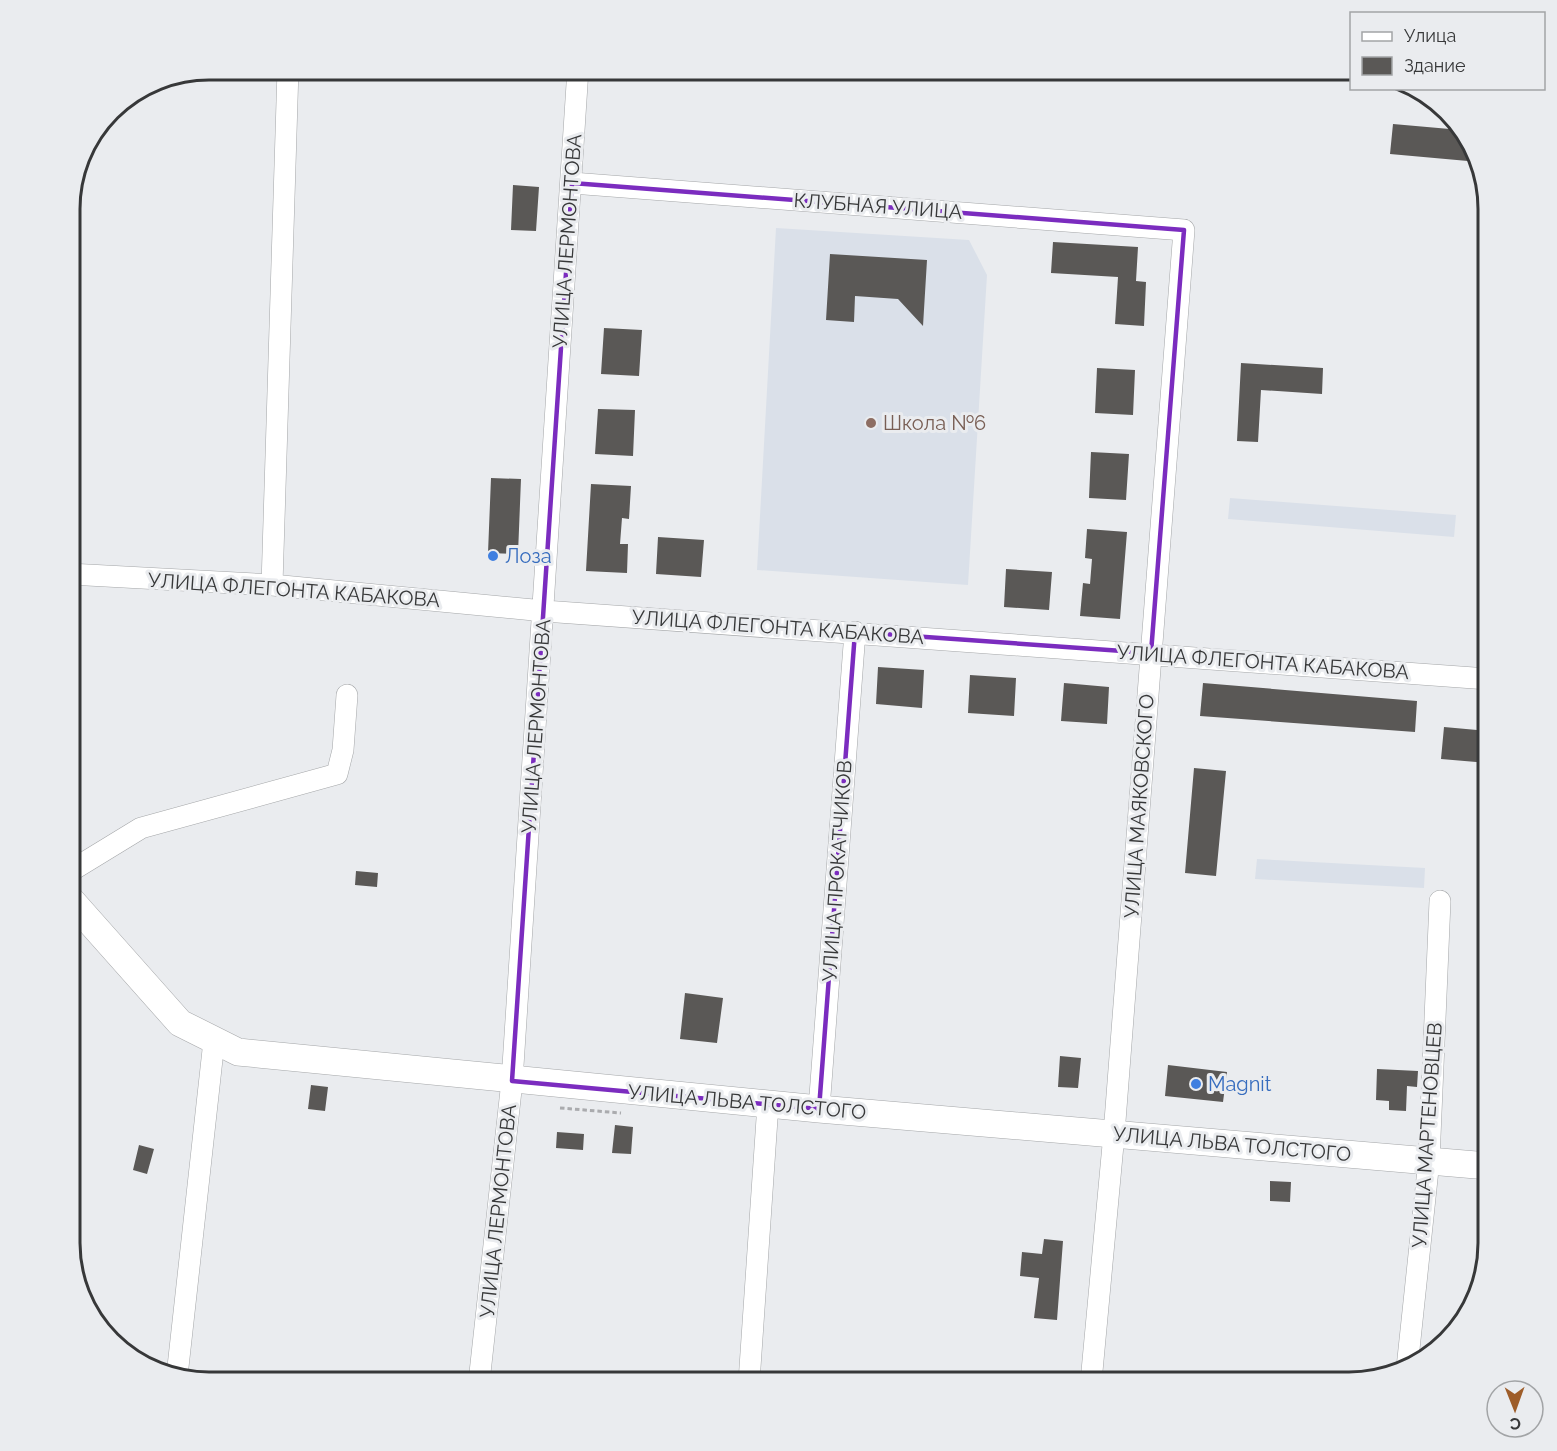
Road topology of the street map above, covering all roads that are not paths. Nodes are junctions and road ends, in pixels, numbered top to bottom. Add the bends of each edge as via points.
1 (288, 79) edge
2 (577, 79) edge
3 (572, 183) junction
4 (1184, 230) joint
5 (80, 575) edge
6 (272, 585) junction
7 (544, 611) junction
8 (855, 632) junction
9 (1151, 653) junction
10 (1477, 678) edge
11 (347, 695) dead end
12 (80, 865) edge
13 (1440, 901) dead end
14 (80, 910) edge
15 (214, 1041) junction
16 (512, 1081) junction
17 (768, 1104) junction
18 (819, 1109) junction
19 (1114, 1134) junction
20 (1429, 1160) junction
21 (1478, 1165) edge
22 (1408, 1356) edge
23 (178, 1368) edge
24 (480, 1372) edge
25 (750, 1372) edge
26 (1092, 1372) edge

1 - 6 street
2 - 3 street, УЛИЦА ЛЕРМОНТОВА
3 - 4 street, КЛУБНАЯ УЛИЦА
3 - 7 street, УЛИЦА ЛЕРМОНТОВА
4 - 9 street, УЛИЦА МАЯКОВСКОГО
5 - 6 street, УЛИЦА ФЛЕГОНТА КАБАКОВА
6 - 7 street, УЛИЦА ФЛЕГОНТА КАБАКОВА
7 - 8 street, УЛИЦА ФЛЕГОНТА КАБАКОВА
7 - 16 street, УЛИЦА ЛЕРМОНТОВА
8 - 9 street, УЛИЦА ФЛЕГОНТА КАБАКОВА
8 - 18 street, УЛИЦА ПРОКАТЧИКОВ
9 - 10 street, УЛИЦА ФЛЕГОНТА КАБАКОВА
9 - 19 street, УЛИЦА МАЯКОВСКОГО
11 - 12 street via 337,774 141,828
13 - 20 street, УЛИЦА МАРТЕНОВЦЕВ
14 - 15 main road, УЛИЦА ЛЬВА ТОЛСТОГО via 180,1023
15 - 16 main road, УЛИЦА ЛЬВА ТОЛСТОГО via 238,1052
15 - 23 street
16 - 17 main road, УЛИЦА ЛЬВА ТОЛСТОГО
16 - 24 street, УЛИЦА ЛЕРМОНТОВА
17 - 18 main road, УЛИЦА ЛЬВА ТОЛСТОГО
17 - 25 street
18 - 19 main road, УЛИЦА ЛЬВА ТОЛСТОГО
19 - 20 main road, УЛИЦА ЛЬВА ТОЛСТОГО
19 - 26 street, УЛИЦА МАЯКОВСКОГО
20 - 21 main road, УЛИЦА ЛЬВА ТОЛСТОГО
20 - 22 street, УЛИЦА МАРТЕНОВЦЕВ

